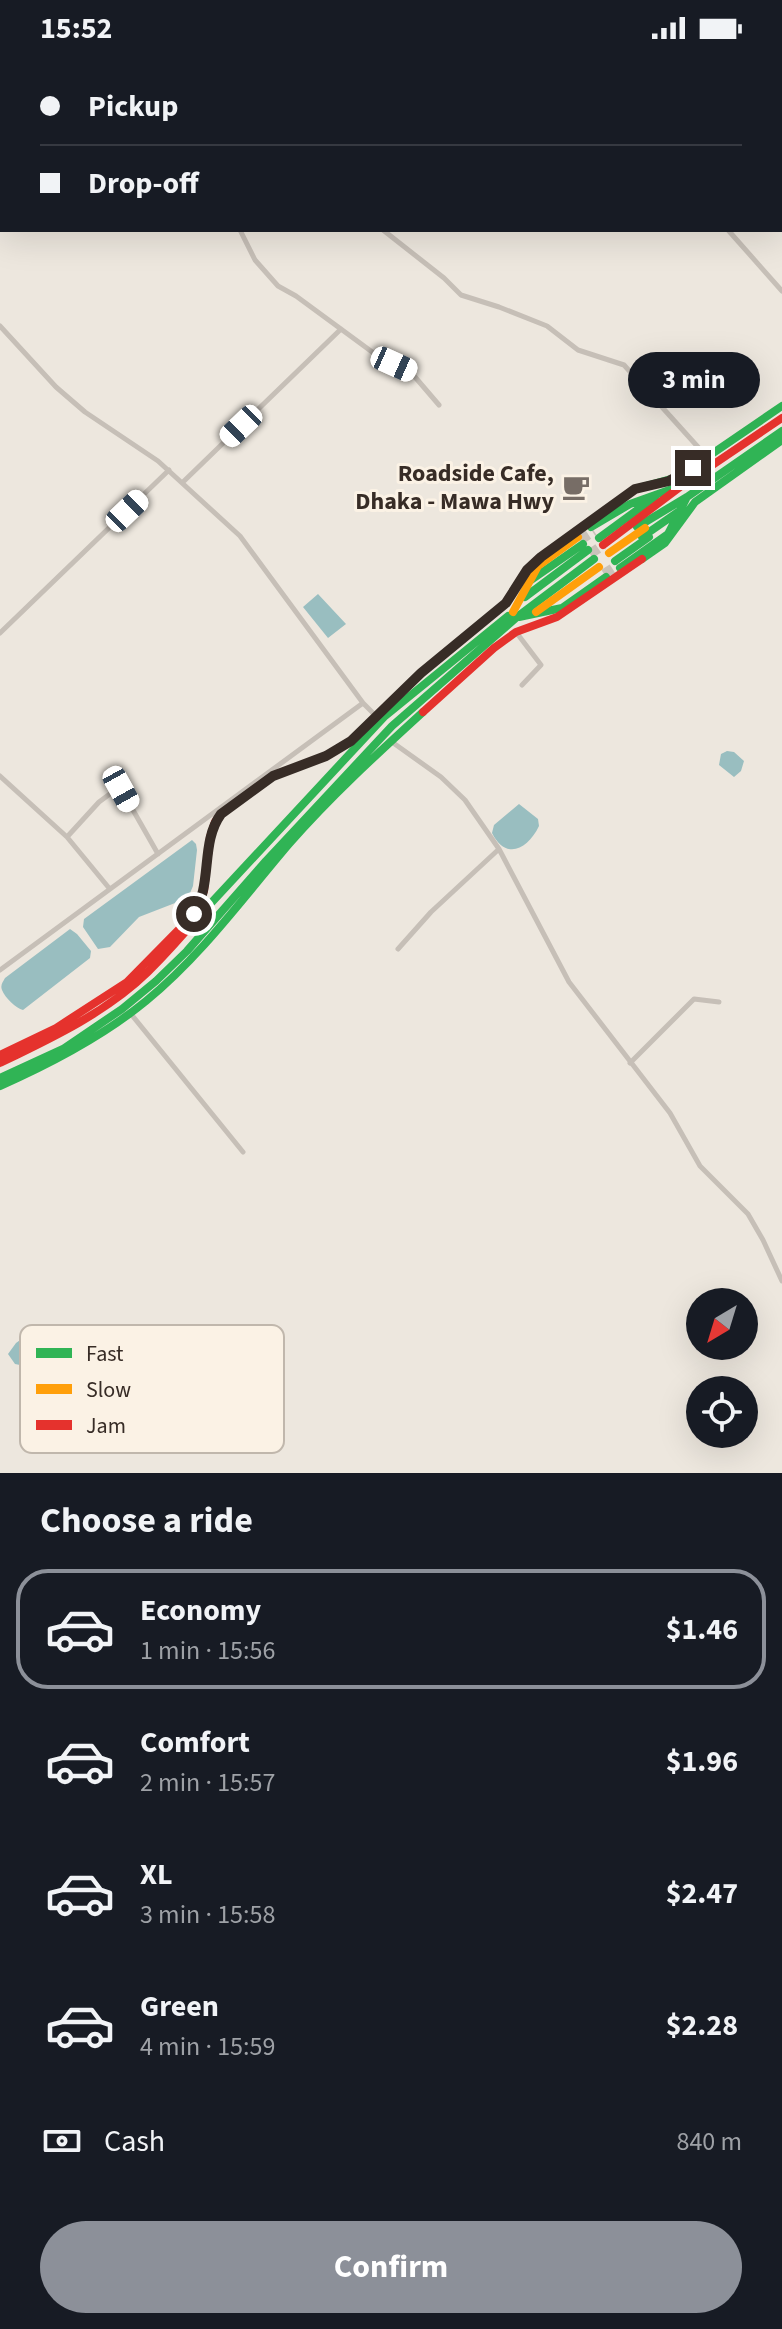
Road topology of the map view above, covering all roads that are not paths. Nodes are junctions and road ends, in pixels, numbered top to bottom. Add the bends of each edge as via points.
1 (241, 232) edge
2 (386, 232) edge
3 (730, 232) edge
4 (782, 291) edge
5 (0, 326) edge
6 (341, 329) junction
7 (439, 405) dead end
8 (782, 406) edge
9 (782, 418) edge
10 (782, 431) edge
11 (782, 440) edge
12 (707, 458) junction
13 (169, 470) junction
14 (183, 482) junction
15 (680, 487) junction
16 (661, 492) junction
17 (680, 511) junction
18 (605, 548) junction
19 (592, 557) junction
20 (522, 596) junction
21 (522, 615) junction
22 (516, 632) junction
23 (0, 633) edge
24 (522, 685) dead end
25 (363, 703) junction
26 (376, 716) junction
27 (392, 742) junction
28 (0, 776) edge
29 (67, 837) junction
30 (499, 849) junction
31 (158, 854) junction
32 (109, 888) junction
33 (398, 949) dead end
34 (0, 970) edge
35 (719, 1002) dead end
36 (131, 1014) junction
37 (0, 1055) edge
38 (0, 1063) edge
39 (630, 1063) junction
40 (0, 1078) edge
41 (0, 1086) edge
42 (243, 1152) dead end
43 (782, 1281) edge

1 - 6 street via 255,260 278,286
2 - 12 street via 461,295 547,326 578,350 624,365
3 - 4 street
5 - 13 street via 85,412
6 - 7 street via 379,357 409,370
6 - 14 street
8 - 12 main road
9 - 15 main road
10 - 17 main road
11 - 22 main road via 695,502 665,543 557,617
12 - 26 main road via 678,477 635,489 541,557 506,603
13 - 14 street
13 - 23 street
14 - 25 street via 240,536
15 - 16 main road
15 - 18 main road
16 - 18 main road
16 - 18 main road
16 - 18 main road via 611,513
17 - 18 main road
17 - 18 main road
17 - 18 main road via 641,524
19 - 20 main road
19 - 20 main road via 532,578
19 - 21 main road
19 - 21 main road
19 - 21 main road via 548,611
20 - 21 main road
21 - 38 main road via 384,717 177,942 117,999 55,1038
21 - 40 main road via 392,726 156,981 63,1049
22 - 24 street via 541,665
22 - 27 main road
25 - 26 street
25 - 31 street
26 - 37 main road via 341,748 273,776 221,814 210,837 204,891 194,914 127,982 56,1028
27 - 30 street via 465,800
27 - 36 main road via 306,826 184,967
28 - 29 street
29 - 31 street via 120,788
29 - 32 street
30 - 33 street
30 - 39 street via 569,982
31 - 32 street
32 - 34 street
35 - 39 street via 694,999
36 - 41 main road via 36,1071
36 - 42 street
39 - 43 street via 670,1113 700,1166 748,1214

